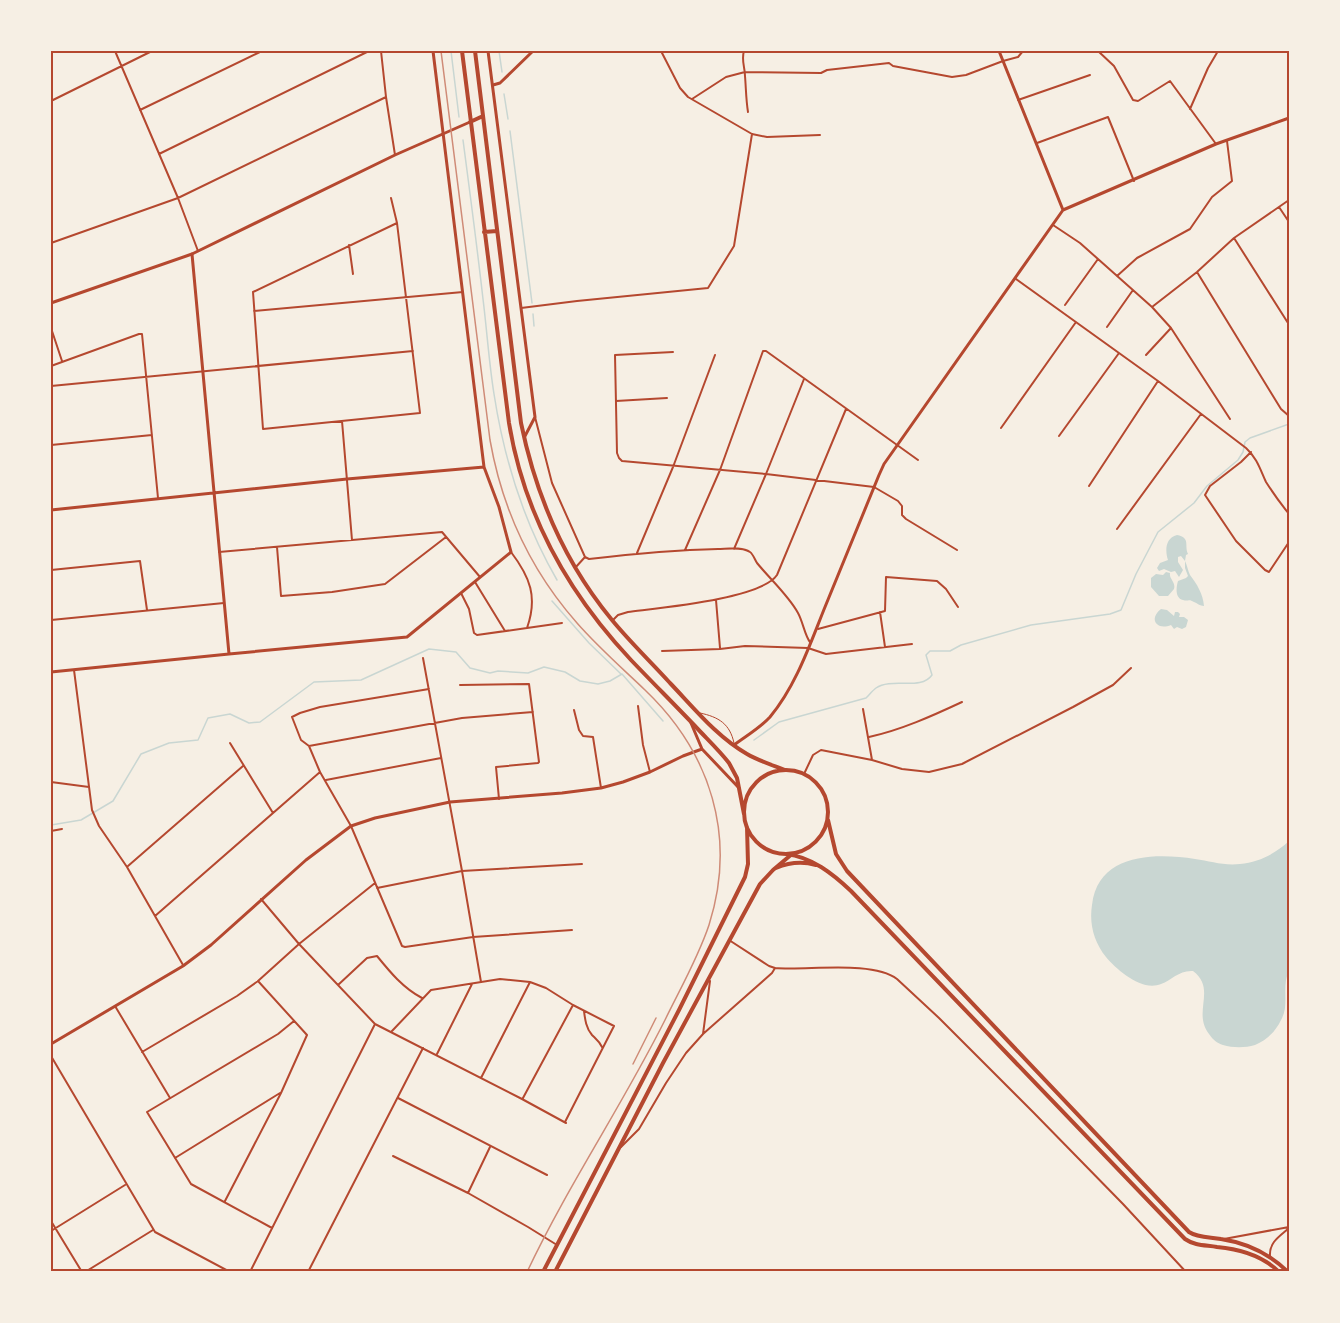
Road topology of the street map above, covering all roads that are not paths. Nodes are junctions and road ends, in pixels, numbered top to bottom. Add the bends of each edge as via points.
1 (115, 51) edge
2 (152, 51) edge
3 (262, 51) edge
4 (369, 51) edge
5 (381, 51) edge
6 (433, 51) edge
7 (462, 51) edge
8 (475, 51) edge
9 (488, 51) edge
10 (533, 51) edge
11 (661, 51) edge
12 (744, 51) edge
13 (999, 51) edge
14 (1023, 51) edge
15 (1098, 51) edge
16 (1218, 51) edge
17 (1003, 61) junction
18 (122, 66) junction
19 (745, 72) junction
20 (1089, 75) dead end
21 (493, 85) junction
22 (386, 97) junction
23 (692, 99) junction
24 (1018, 100) junction
25 (51, 102) edge
26 (1190, 109) junction
27 (140, 110) junction
28 (748, 112) dead end
29 (483, 116) junction
30 (1289, 117) edge
31 (470, 122) junction
32 (444, 134) junction
33 (752, 134) junction
34 (820, 135) dead end
35 (1227, 140) junction
36 (1036, 144) junction
37 (1216, 144) junction
38 (159, 154) junction
39 (395, 155) junction
40 (1134, 181) junction
41 (178, 198) junction
42 (391, 198) dead end
43 (1289, 200) edge
44 (1279, 207) junction
45 (1063, 210) junction
46 (1289, 222) edge
47 (397, 223) junction
48 (1053, 225) junction
49 (497, 231) junction
50 (484, 232) junction
51 (1234, 238) junction
52 (51, 243) edge
53 (349, 245) junction
54 (198, 251) junction
55 (192, 254) junction
56 (1098, 259) junction
57 (1197, 272) junction
58 (353, 274) dead end
59 (1117, 276) junction
60 (1016, 279) junction
61 (1132, 290) junction
62 (463, 292) junction
63 (406, 298) junction
64 (51, 303) edge
65 (1065, 305) dead end
66 (1152, 307) junction
67 (521, 308) junction
68 (254, 311) junction
69 (1076, 322) junction
70 (1288, 323) edge
71 (1107, 327) dead end
72 (51, 328) edge
73 (1172, 328) junction
74 (413, 351) junction
75 (673, 352) dead end
76 (1119, 353) junction
77 (715, 355) dead end
78 (1146, 355) dead end
79 (62, 361) junction
80 (51, 366) edge
81 (259, 366) junction
82 (203, 371) junction
83 (146, 377) junction
84 (804, 378) junction
85 (1158, 381) junction
86 (51, 386) edge
87 (667, 398) dead end
88 (616, 400) junction
89 (846, 409) junction
90 (1201, 414) junction
91 (1289, 416) edge
92 (535, 417) junction
93 (1230, 419) dead end
94 (342, 421) junction
95 (1001, 428) dead end
96 (152, 435) junction
97 (1059, 436) dead end
98 (524, 437) junction
99 (51, 445) edge
100 (898, 445) junction
101 (1251, 452) junction
102 (918, 460) dead end
103 (484, 467) junction
104 (673, 467) junction
105 (720, 470) junction
106 (766, 474) junction
107 (347, 479) junction
108 (817, 480) junction
109 (1089, 486) dead end
110 (874, 488) junction
111 (214, 493) junction
112 (158, 499) junction
113 (51, 510) edge
114 (1289, 514) edge
115 (1117, 529) dead end
116 (446, 537) junction
117 (352, 540) junction
118 (1289, 542) edge
119 (277, 547) junction
120 (734, 549) junction
121 (685, 550) junction
122 (957, 550) dead end
123 (219, 552) junction
124 (511, 552) junction
125 (637, 553) junction
126 (585, 557) junction
127 (574, 568) junction
128 (51, 570) edge
129 (480, 577) junction
130 (475, 581) junction
131 (773, 582) junction
132 (461, 593) junction
133 (716, 600) junction
134 (224, 603) junction
135 (958, 607) dead end
136 (147, 610) junction
137 (880, 612) junction
138 (51, 620) edge
139 (612, 620) junction
140 (562, 623) dead end
141 (527, 628) junction
142 (816, 629) junction
143 (505, 632) junction
144 (810, 642) junction
145 (912, 644) dead end
146 (885, 647) junction
147 (720, 648) junction
148 (808, 648) junction
149 (662, 651) dead end
150 (229, 654) junction
151 (423, 658) dead end
152 (1131, 668) dead end
153 (74, 670) junction
154 (51, 672) edge
155 (460, 686) dead end
156 (429, 689) junction
157 (962, 702) dead end
158 (638, 706) dead end
159 (863, 709) dead end
160 (574, 711) dead end
161 (533, 712) junction
162 (699, 712) junction
163 (690, 721) junction
164 (435, 722) junction
165 (869, 737) junction
166 (230, 744) dead end
167 (734, 745) junction
168 (309, 746) junction
169 (702, 749) junction
170 (441, 758) junction
171 (872, 760) junction
172 (243, 766) junction
173 (785, 770) junction
174 (320, 772) junction
175 (650, 772) junction
176 (804, 774) junction
177 (325, 780) junction
178 (51, 782) edge
179 (89, 787) junction
180 (601, 788) junction
181 (739, 788) junction
182 (500, 799) junction
183 (450, 802) junction
184 (273, 813) junction
185 (744, 814) junction
186 (828, 820) junction
187 (351, 826) junction
188 (747, 827) junction
189 (62, 829) dead end
190 (51, 831) edge
191 (790, 854) junction
192 (582, 864) dead end
193 (127, 867) junction
194 (822, 868) junction
195 (773, 870) junction
196 (462, 871) junction
197 (375, 883) junction
198 (377, 888) junction
199 (261, 899) junction
200 (154, 917) junction
201 (572, 930) dead end
202 (473, 937) junction
203 (729, 940) junction
204 (299, 944) junction
205 (183, 966) junction
206 (775, 968) junction
207 (710, 975) junction
208 (258, 981) junction
209 (481, 982) junction
210 (530, 982) junction
211 (472, 984) junction
212 (338, 985) junction
213 (422, 998) junction
214 (573, 1005) junction
215 (115, 1006) junction
216 (584, 1011) junction
217 (294, 1021) junction
218 (375, 1024) junction
219 (391, 1032) junction
220 (703, 1034) junction
221 (51, 1044) edge
222 (423, 1048) junction
223 (603, 1048) junction
224 (142, 1052) junction
225 (436, 1055) junction
226 (51, 1056) edge
227 (481, 1078) junction
228 (280, 1092) junction
229 (170, 1098) junction
230 (398, 1098) junction
231 (522, 1099) junction
232 (609, 1145) junction
233 (490, 1147) junction
234 (618, 1150) junction
235 (393, 1156) dead end
236 (175, 1158) junction
237 (547, 1175) dead end
238 (126, 1185) junction
239 (468, 1193) junction
240 (224, 1202) junction
241 (51, 1221) edge
242 (1289, 1227) edge
243 (55, 1228) junction
244 (272, 1228) junction
245 (153, 1230) junction
246 (51, 1231) edge
247 (1221, 1239) junction
248 (557, 1245) junction
249 (1270, 1256) junction
250 (83, 1272) edge
251 (230, 1272) edge
252 (250, 1272) edge
253 (308, 1272) edge
254 (543, 1272) edge
255 (555, 1272) edge
256 (1186, 1272) edge
257 (1279, 1272) edge
258 (1288, 1272) edge

1 - 18 street
2 - 18 street
3 - 27 street
4 - 38 street
5 - 22 street
6 - 32 street
7 - 31 highway
8 - 29 highway
9 - 21 street
10 - 21 street via 500,83
11 - 23 street via 680,88
12 - 19 street
13 - 17 street
14 - 17 street via 1018,57
15 - 26 street via 1114,66 1132,100 1138,101 1170,81
16 - 26 street
17 - 19 street via 952,77 889,63 821,73
17 - 24 street
18 - 25 street
18 - 27 street
19 - 23 street via 726,76
19 - 28 street
20 - 24 street
21 - 67 street
22 - 39 street
22 - 41 street
23 - 33 street
24 - 36 street
26 - 37 street
27 - 38 street
29 - 31 highway
29 - 49 highway
30 - 35 street
31 - 32 street
31 - 50 highway
32 - 39 street
32 - 62 street
33 - 34 street
33 - 67 street via 734,246 708,288
35 - 37 street
35 - 59 street via 1232,181 1212,197 1190,229 1137,258
36 - 40 street via 1108,117
36 - 45 street
37 - 40 street
38 - 41 street
39 - 54 street
40 - 45 street
41 - 52 street
41 - 54 street
42 - 47 street
43 - 44 street
44 - 46 street
44 - 51 street
45 - 48 street
47 - 53 street
47 - 63 street
48 - 56 street
48 - 60 street
49 - 50 highway
49 - 98 highway
50 - 163 highway via 510,431 542,530 565,575 599,623
51 - 57 street
51 - 70 street
53 - 58 street
53 - 68 street via 254,292
54 - 55 street
55 - 64 street
55 - 82 street
56 - 59 street
56 - 65 street
57 - 66 street
57 - 91 street
59 - 61 street
60 - 69 street
60 - 100 street
61 - 66 street
61 - 71 street
62 - 63 street
62 - 103 street
63 - 68 street
63 - 74 street
66 - 73 street
67 - 92 street
68 - 81 street
69 - 76 street
69 - 95 street
72 - 79 street
73 - 78 street
73 - 93 street
74 - 81 street
74 - 94 street via 420,414
75 - 88 street via 615,355
76 - 85 street
76 - 97 street
77 - 104 street
79 - 80 street
79 - 83 street via 141,334
81 - 82 street
81 - 94 street via 263,429
82 - 83 street
82 - 111 street
83 - 86 street
83 - 96 street
84 - 89 street
84 - 105 street via 763,351
84 - 106 street
85 - 90 street
85 - 109 street
87 - 88 street
88 - 104 street via 619,459
89 - 100 street
89 - 108 street
90 - 101 street
90 - 115 street
92 - 98 street
92 - 126 street via 552,483
94 - 107 street
96 - 99 street
96 - 112 street
98 - 127 highway via 544,506
100 - 102 street
100 - 110 street
101 - 114 street
101 - 118 street via 1210,486 1205,495 1236,541 1265,570 1269,572
103 - 107 street
103 - 124 street
104 - 105 street
104 - 125 street
105 - 106 street
105 - 121 street
106 - 108 street
106 - 120 street
107 - 111 street
107 - 117 street
108 - 110 street
108 - 131 street
110 - 122 street via 898,501 906,519
110 - 142 street
111 - 112 street
111 - 123 street
112 - 113 street
116 - 117 street via 440,532
116 - 119 street via 384,584 281,596
116 - 129 street
117 - 119 street
119 - 123 street
120 - 121 street
120 - 131 street via 750,552
121 - 125 street
123 - 134 street
124 - 129 street
124 - 141 street via 522,566 533,594
125 - 126 street
126 - 127 street
127 - 139 highway
128 - 136 street via 140,561
129 - 130 street
130 - 132 street
130 - 143 street
131 - 133 street
131 - 144 street via 796,608
132 - 143 street via 474,633
132 - 150 street via 407,637
133 - 139 street via 628,612
133 - 147 street
134 - 136 street
134 - 150 street
135 - 137 street via 935,580 886,577 886,609
136 - 138 street
137 - 142 street
137 - 146 street
139 - 162 highway
140 - 141 street
141 - 143 street
142 - 144 street
144 - 148 street
145 - 146 street
146 - 148 street via 826,654
147 - 148 street
147 - 149 street
148 - 167 street via 776,710
150 - 153 street
151 - 156 street
152 - 171 street via 1113,685 962,764 929,772
153 - 154 street
153 - 179 street
155 - 161 street via 529,684
156 - 164 street
156 - 168 street via 300,713 292,717 301,740
157 - 165 street
158 - 175 street
159 - 165 street
160 - 180 street via 583,736 593,736
161 - 164 street
161 - 182 street via 538,763 496,767
162 - 167 highway
162 - 167 lane via 715,717 732,732
163 - 169 street
163 - 181 highway via 729,763
164 - 168 street
164 - 170 street
165 - 171 street
166 - 172 street
167 - 173 highway
168 - 174 street
169 - 175 street
169 - 181 street
170 - 177 street
170 - 183 street
171 - 176 street via 821,750 813,755
172 - 184 street
172 - 193 street
173 - 176 highway
173 - 185 highway via 758,781 747,796
174 - 177 street
174 - 184 street
175 - 180 street
176 - 186 highway via 823,790
177 - 187 street
178 - 179 street
179 - 193 street via 99,826
180 - 182 street
181 - 185 highway
182 - 183 street
183 - 187 street
183 - 196 street
184 - 200 street
185 - 188 highway
186 - 191 highway via 816,842
186 - 247 highway via 838,858 847,871 1189,1232
187 - 197 street
187 - 199 street
188 - 191 highway via 762,847
188 - 232 highway via 745,877
189 - 190 street
191 - 194 highway
191 - 195 highway
192 - 196 street
193 - 200 street
194 - 195 highway via 799,862
194 - 257 highway via 851,891 1185,1239 1193,1244 1250,1254
195 - 203 highway via 760,884
196 - 198 street
196 - 202 street
197 - 198 street
197 - 204 street
198 - 202 street via 403,947
199 - 204 street
199 - 205 street
200 - 205 street
201 - 202 street
202 - 209 street
203 - 206 street
203 - 207 highway
204 - 208 street
204 - 212 street
205 - 215 street
206 - 220 street
206 - 256 street via 862,969 893,975 1025,1104
207 - 220 street
207 - 234 highway
208 - 217 street
208 - 224 street
209 - 210 street
209 - 211 street
210 - 214 street
210 - 227 street
211 - 213 street via 431,990
211 - 225 street
212 - 213 street via 367,958 377,956 398,981
212 - 218 street
213 - 219 street
214 - 216 street
214 - 231 street
215 - 221 street
215 - 224 street
216 - 223 street via 587,1028
216 - 223 street via 614,1026
217 - 228 street via 307,1035
217 - 229 street via 278,1035
218 - 219 street
218 - 244 street
219 - 222 street
220 - 234 street via 676,1067 639,1129
222 - 225 street
222 - 230 street
223 - 231 street via 565,1122
224 - 229 street
225 - 227 street
226 - 238 street
227 - 231 street
228 - 236 street
228 - 240 street
229 - 236 street via 147,1112
230 - 233 street
230 - 253 street
232 - 234 highway
232 - 248 highway
233 - 237 street
233 - 239 street
234 - 255 highway
235 - 239 street
236 - 240 street via 191,1184
238 - 243 street
238 - 245 street
239 - 248 street
240 - 244 street
241 - 243 street
242 - 247 street
242 - 249 street via 1273,1242
243 - 246 street
243 - 250 street
244 - 252 street
245 - 250 street
245 - 251 street
247 - 249 highway
248 - 254 highway
249 - 258 highway

